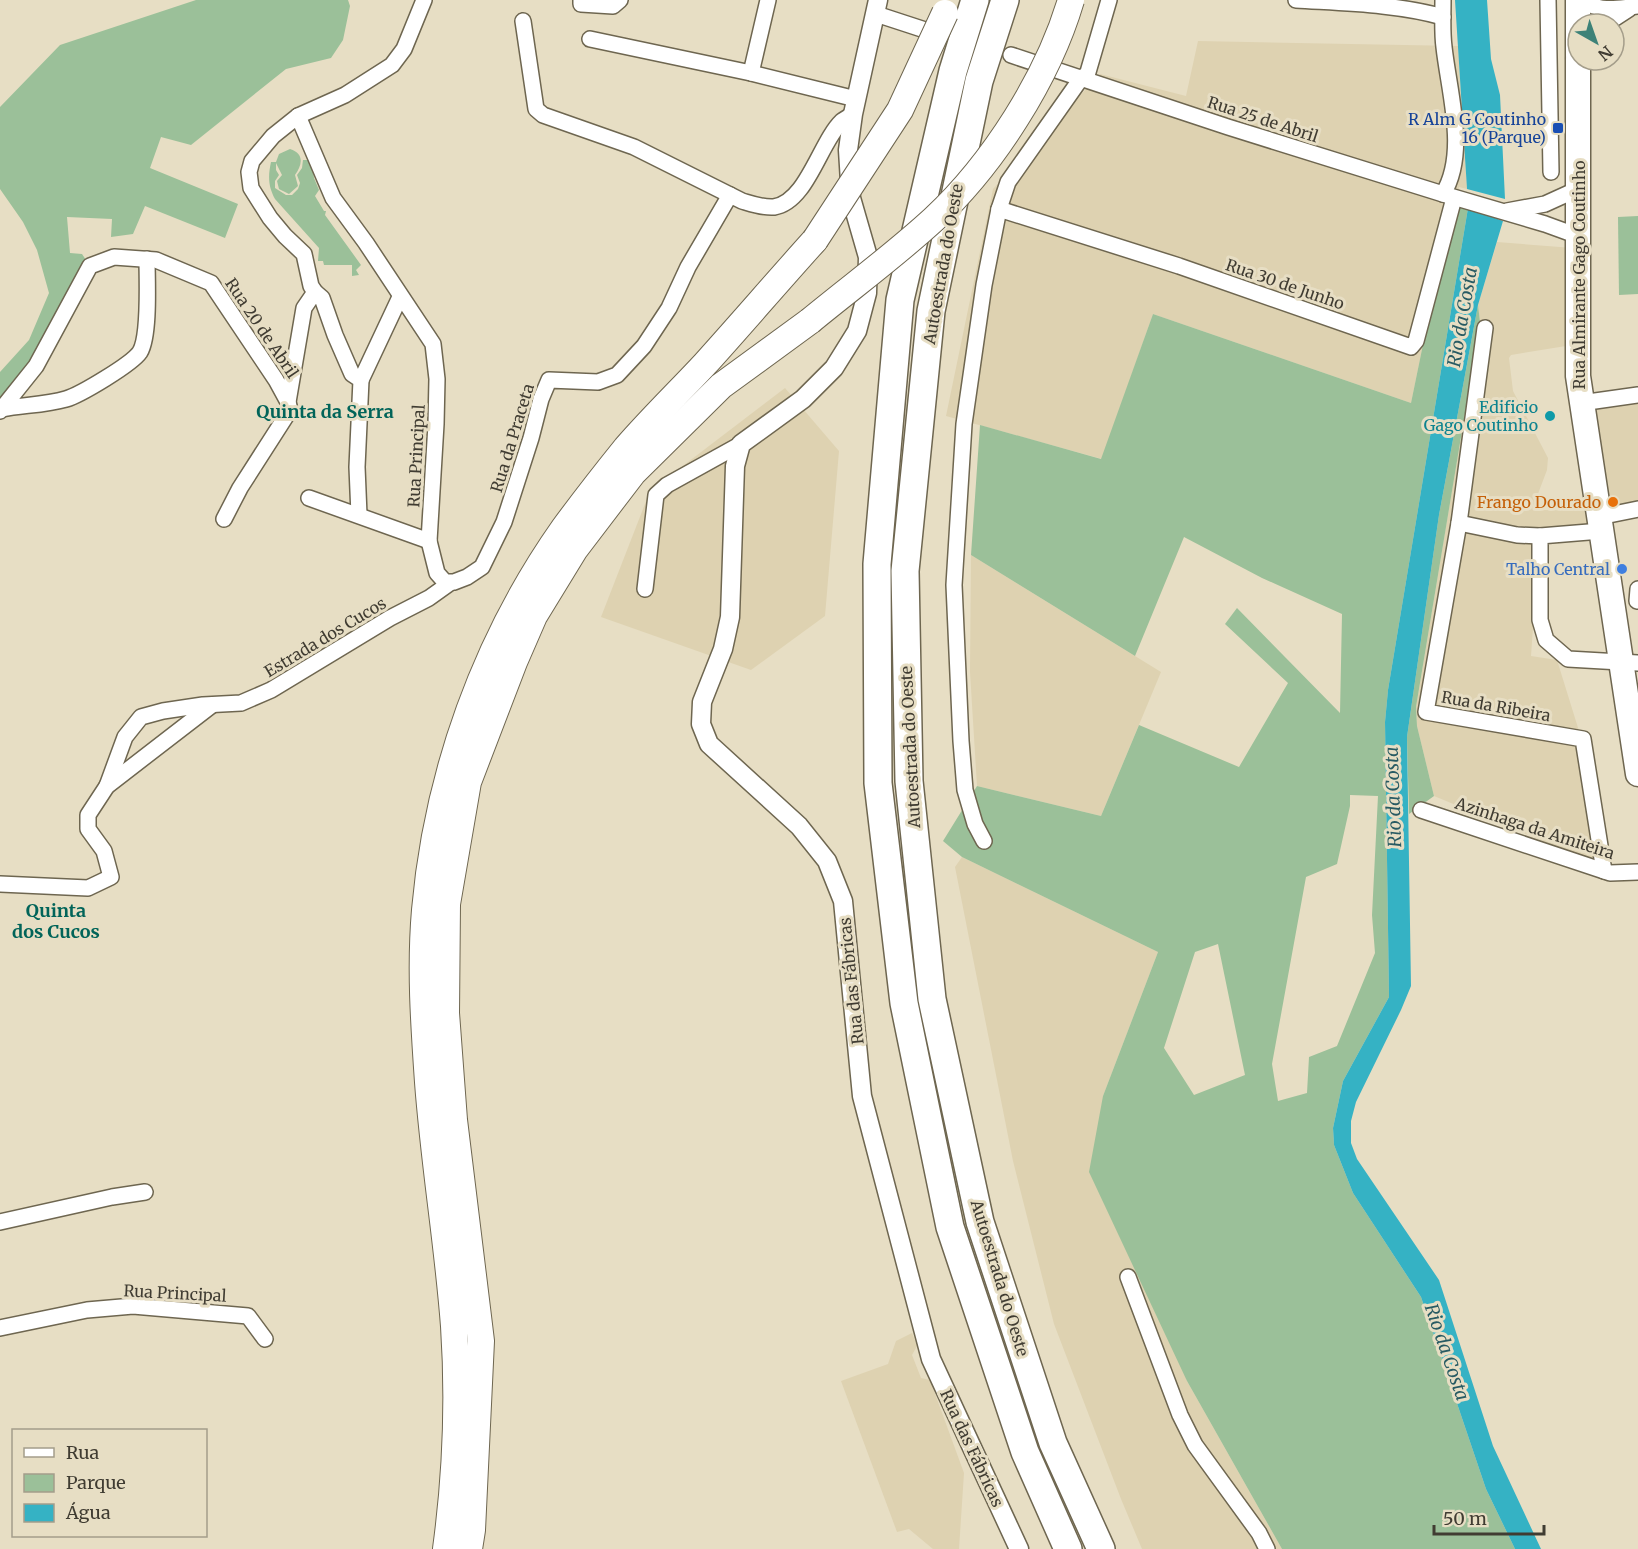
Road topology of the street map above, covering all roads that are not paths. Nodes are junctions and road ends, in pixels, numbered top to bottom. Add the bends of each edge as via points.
1 (424, 0) edge
2 (581, 0) edge
3 (620, 0) edge
4 (768, 0) edge
5 (975, 0) edge
6 (1005, 0) edge
7 (1071, 0) edge
8 (1109, 0) edge
9 (1296, 0) edge
10 (1443, 0) edge
11 (1548, 0) edge
12 (1584, 0) edge
13 (1636, 5) edge
14 (877, 7) edge
15 (947, 7) edge
16 (1443, 17) junction
17 (523, 21) dead end
18 (925, 30) dead end
19 (590, 39) dead end
20 (1011, 55) dead end
21 (1578, 72) edge
22 (751, 73) junction
23 (1084, 78) junction
24 (855, 107) junction
25 (298, 116) junction
26 (1551, 172) dead end
27 (1578, 189) junction
28 (730, 195) junction
29 (1452, 197) junction
30 (999, 209) junction
31 (1505, 212) junction
32 (1578, 236) junction
33 (147, 260) junction
34 (315, 292) junction
35 (400, 297) junction
36 (1485, 328) dead end
37 (361, 380) junction
38 (1638, 395) edge
39 (288, 402) junction
40 (1581, 403) junction
41 (1, 410) edge
42 (741, 444) junction
43 (309, 498) dead end
44 (1638, 509) edge
45 (359, 515) junction
46 (224, 519) dead end
47 (1459, 523) junction
48 (1600, 524) junction
49 (1540, 536) junction
50 (429, 541) junction
51 (450, 583) junction
52 (645, 589) dead end
53 (1630, 663) edge
54 (212, 705) junction
55 (1638, 773) edge
56 (107, 786) junction
57 (1421, 810) dead end
58 (984, 841) dead end
59 (1604, 871) junction
60 (1638, 872) edge
61 (0, 884) edge
62 (145, 1192) dead end
63 (0, 1221) edge
64 (1128, 1277) dead end
65 (0, 1328) edge
66 (266, 1339) dead end
67 (446, 1549) edge
68 (468, 1549) edge
69 (1019, 1549) edge
70 (1068, 1549) edge
71 (1101, 1549) edge
72 (1267, 1549) edge

1 - 25 street via 404,49 392,65 345,95
2 - 3 street via 581,4 613,6
4 - 22 street
5 - 70 highway, Autoestrada do Oeste via 953,71 900,300 877,564 878,783 904,1003 950,1227 1025,1452
6 - 71 highway, Autoestrada do Oeste via 980,81 931,311 904,571 909,781 932,999 980,1222 1053,1443
7 - 68 highway, bridge via 1064,25 1030,97 978,172 934,219 810,321 721,386 633,473 575,549 534,616 514,662 468,782 447,904 446,1013 454,1120 481,1341
8 - 23 street
9 - 16 street
10 - 16 street
11 - 26 street
12 - 13 street via 1598,8
14 - 18 street
14 - 24 street
15 - 67 highway, bridge via 900,110 815,240 626,448 564,529 505,626 472,703 448,775 431,862 422,975 430,1108 455,1347 456,1448
16 - 29 street via 1457,142 1448,185
17 - 28 street via 536,109 543,115 634,147
19 - 22 street
20 - 23 street, Rua 25 de Abril
21 - 27 main road, Rua Almirante Gago Coutinho
22 - 24 street
23 - 29 street, Rua 25 de Abril
23 - 30 street via 1008,182
24 - 28 street via 841,122 796,193 783,204 758,206
24 - 42 street via 848,150 851,198 868,257 867,293 857,331 834,368 803,399
25 - 34 street via 273,136 252,161 249,172 251,188 270,218 304,254
25 - 35 street, Rua Principal via 333,198
27 - 31 street, Rua 25 de Abril via 1545,204
27 - 32 main road, Rua Almirante Gago Coutinho
28 - 51 street, Rua da Praceta via 669,308 644,346 617,375 598,382 549,380 504,522 482,567
29 - 30 street, Rua 30 de Junho via 1416,341 1411,347 1179,266
29 - 31 street, Rua 25 de Abril
30 - 58 street via 964,424 954,585 965,790
31 - 32 street, Rua 25 de Abril
32 - 40 main road, Rua Almirante Gago Coutinho via 1577,360
33 - 39 street, Rua 20 de Abril via 156,260 211,283
33 - 41 street, Rua 20 de Abril via 114,257 90,266 36,366
33 - 41 street via 144,334 140,351 126,366 67,399
34 - 37 street via 322,298 352,374
34 - 39 street via 304,308
35 - 37 street
35 - 50 street, Rua Principal via 433,344 437,379
36 - 47 street, Rua da Ribeira
37 - 45 street
38 - 40 street
39 - 46 street via 290,410
40 - 48 main road, Rua Almirante Gago Coutinho
42 - 52 street via 656,495
42 - 69 street, Rua das Fábricas via 735,466 729,617 723,649 702,702 701,724 708,744 799,826 827,861 843,901 862,1096 931,1359
43 - 45 street
44 - 48 street
45 - 50 street
47 - 49 street
47 - 59 street, Rua da Ribeira via 1426,712 1583,739
48 - 49 street
48 - 53 main road, Rua Almirante Gago Coutinho
49 - 53 street via 1540,620 1546,640 1568,659
50 - 51 street, Rua Principal via 437,573
51 - 54 street, Estrada dos Cucos via 271,690 241,703
53 - 55 main road, Rua Almirante Gago Coutinho
54 - 56 street, Estrada dos Cucos
54 - 56 street, Estrada dos Cucos via 141,717 125,737
56 - 61 street, Estrada dos Cucos via 87,815 88,829 104,851 111,878 88,888
57 - 59 street, Azinhaga da Amiteira
59 - 60 street, Azinhaga da Amiteira
62 - 63 street
64 - 72 street via 1195,1445
65 - 66 street, Rua Principal via 87,1310 133,1306 248,1316

